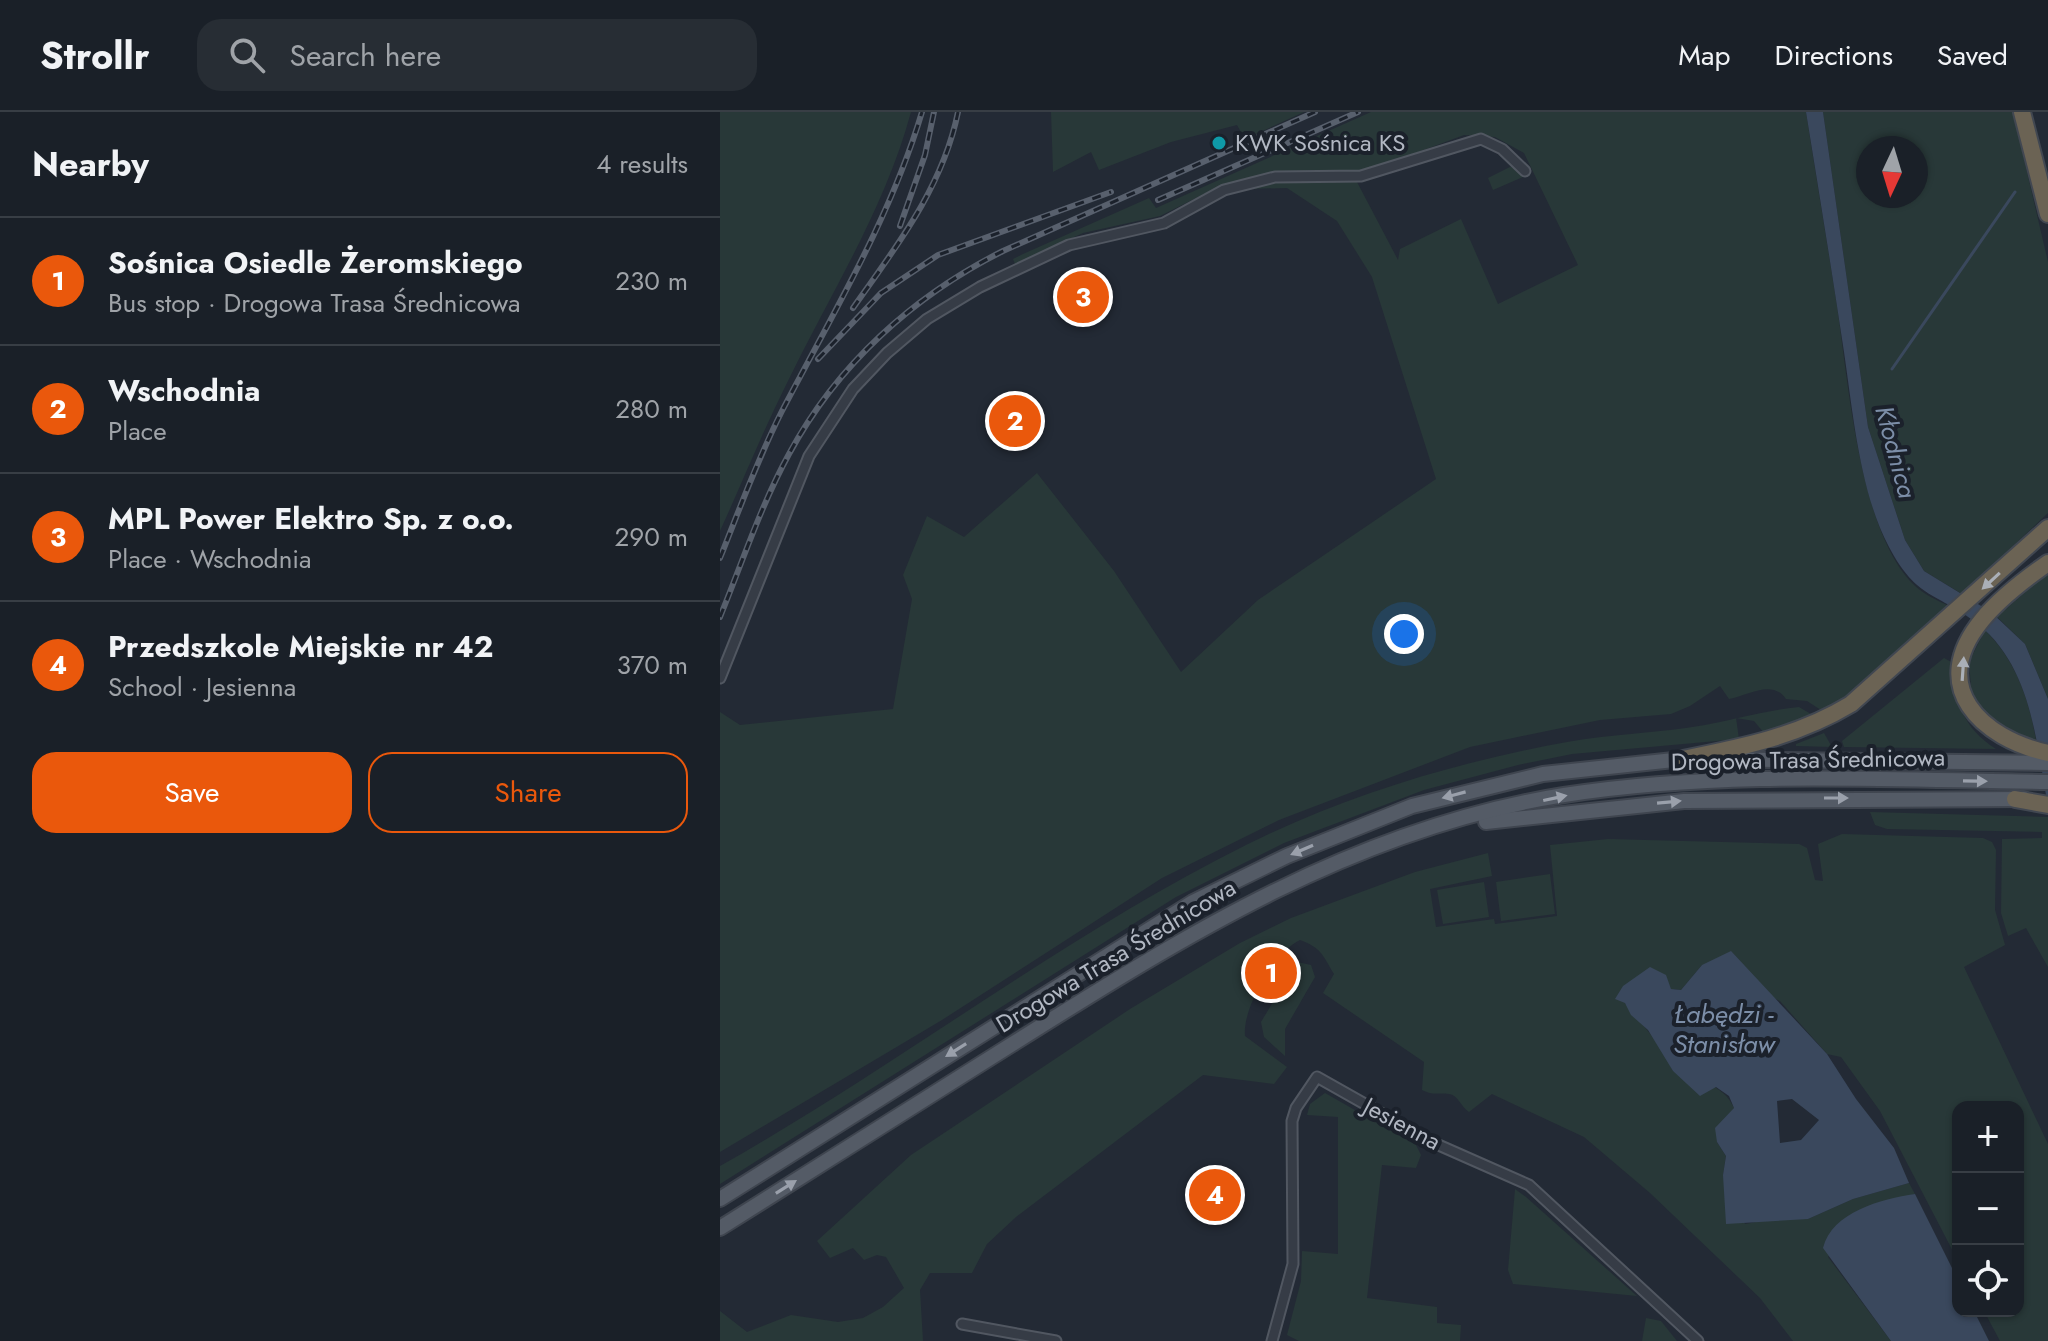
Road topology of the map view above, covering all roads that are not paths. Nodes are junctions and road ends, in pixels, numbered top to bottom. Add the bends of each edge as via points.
1 (2022, 112) edge
2 (1525, 171) dead end
3 (2048, 214) edge
4 (2048, 528) edge
5 (2048, 563) edge
6 (720, 678) edge
7 (1751, 752) junction
8 (2048, 753) edge
9 (1683, 759) joint
10 (2048, 763) edge
11 (2048, 782) edge
12 (2015, 799) junction
13 (2048, 799) edge
14 (2048, 805) edge
15 (1425, 831) junction
16 (720, 1199) edge
17 (720, 1228) edge
18 (962, 1324) dead end
19 (1056, 1341) edge
20 (1272, 1341) edge
21 (1698, 1341) edge

1 - 3 highway
2 - 6 street via 1495,144 1481,139 1361,176 1251,182 1224,190 1164,223 1069,245 927,319 853,389 816,443
4 -> 7 highway via 1851,704 1819,724
8 -> 5 highway via 1983,726 1964,697 1961,677 1969,640 1981,620
7 - 9 highway
7 - 10 main road, Drogowa Trasa Średnicowa
9 -> 16 main road, Drogowa Trasa Średnicowa via 1613,764 1481,787 1412,806 1287,856 1139,934
15 -> 11 main road, Drogowa Trasa Średnicowa via 1560,796 1678,782
12 - 13 main road
12 - 14 highway
15 -> 12 main road via 1562,811 1758,798
17 -> 15 main road, Drogowa Trasa Średnicowa via 1205,925 1300,878
18 - 19 street
20 - 21 street, Jesienna via 1292,1269 1292,1121 1317,1077 1434,1143 1529,1185

